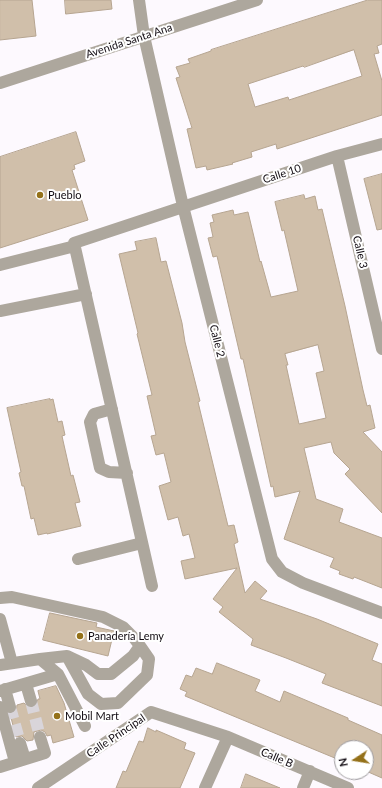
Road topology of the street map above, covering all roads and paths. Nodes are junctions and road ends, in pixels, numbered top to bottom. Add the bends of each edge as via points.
1 (139, 0) edge
2 (257, 0) edge
3 (144, 36) junction
4 (0, 83) edge
5 (382, 144) edge
6 (337, 156) junction
7 (183, 206) junction
8 (75, 246) junction
9 (0, 265) edge
10 (86, 294) junction
11 (378, 310) edge
12 (0, 311) edge
13 (382, 349) edge
14 (112, 408) junction
15 (127, 473) junction
16 (142, 543) junction
17 (78, 559) dead end
18 (152, 586) dead end
19 (0, 598) edge
20 (382, 613) edge
21 (0, 619) edge
22 (140, 646) junction
23 (67, 656) junction
24 (40, 659) junction
25 (6, 664) edge
26 (58, 674) junction
27 (26, 684) junction
28 (3, 690) edge
29 (31, 701) tunnel mouth
30 (5, 707) edge
31 (85, 726) dead end
32 (228, 737) junction
33 (40, 738) tunnel mouth
34 (20, 743) tunnel mouth
35 (245, 744) joint
36 (20, 761) junction
37 (0, 767) edge
38 (310, 771) junction
39 (38, 788) edge
40 (205, 788) edge
41 (303, 788) edge
42 (348, 788) edge

1 - 3 street, Calle 2
2 - 3 street, Avenida Santa Ana
3 - 4 street, Avenida Santa Ana
3 - 7 street, Calle 2
5 - 6 street, Calle 10
6 - 7 street, Calle 10
6 - 11 street, Calle 3
7 - 8 street, Calle 10 via 74,243
7 - 20 street, Calle 2 via 272,559 282,572 303,583
8 - 9 street
8 - 10 street
10 - 12 street
10 - 14 street
11 - 13 street, Calle 3
14 - 15 street
14 - 15 street via 94,414 90,422 100,468 109,472
15 - 16 street
16 - 17 street
16 - 18 street
19 - 22 street via 12,597 103,616 123,627
21 - 25 street
22 - 23 street via 133,656 111,674 98,674
22 - 23 street via 148,660 147,675 118,703 101,704 88,694
23 - 24 street
24 - 25 street
24 - 26 street
26 - 27 street
26 - 31 street
27 - 28 street
27 - 29 street
28 - 30 street
30 - 36 street
32 - 35 street, Calle Principal
32 - 39 street, Calle Principal via 151,712
32 - 40 street
33 - 36 street via 45,753
34 - 36 street
35 - 38 street, Calle B
36 - 37 street
38 - 41 street
38 - 42 street, Calle B

